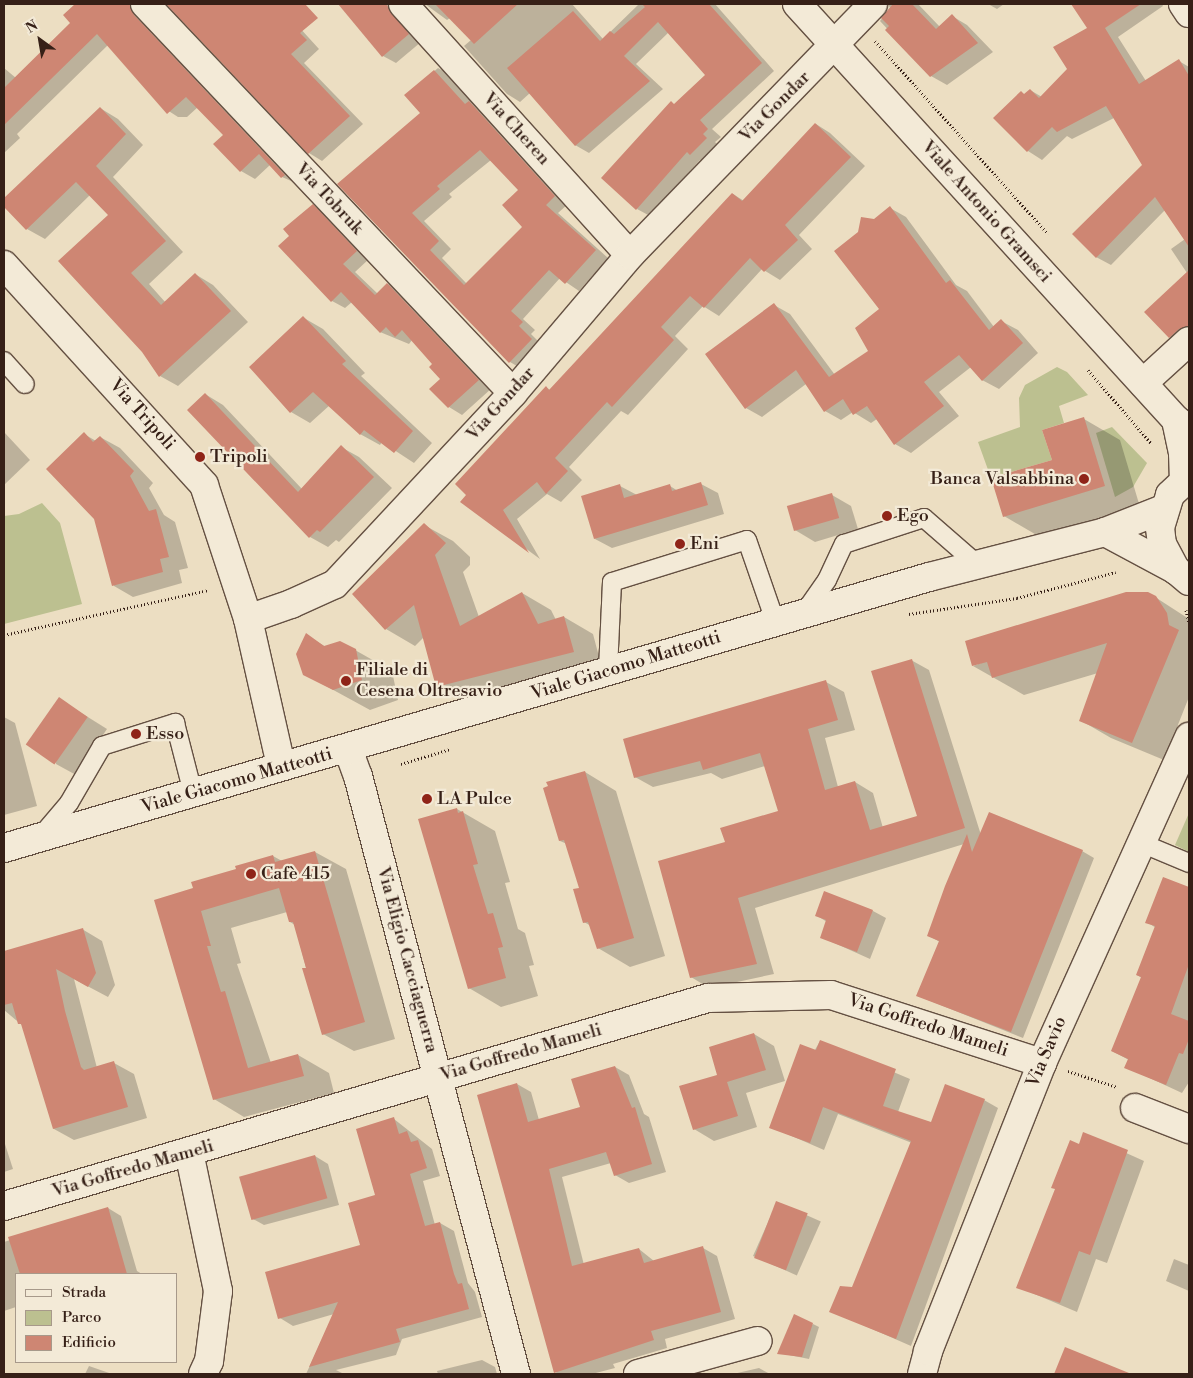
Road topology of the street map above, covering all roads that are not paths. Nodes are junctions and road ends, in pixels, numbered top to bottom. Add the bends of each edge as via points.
1 (145, 4) edge
2 (403, 4) edge
3 (797, 4) edge
4 (1183, 4) edge
5 (865, 12) edge
6 (1189, 13) edge
7 (835, 46) junction
8 (630, 255) junction
9 (4, 265) edge
10 (1189, 342) edge
11 (4, 361) edge
12 (1143, 383) junction
13 (25, 384) dead end
14 (513, 393) junction
15 (1183, 424) edge
16 (1186, 479) edge
17 (1163, 509) junction
18 (1101, 533) junction
19 (977, 564) junction
20 (1183, 575) edge
21 (804, 613) junction
22 (248, 618) junction
23 (775, 621) junction
24 (608, 670) junction
25 (1189, 740) edge
26 (348, 749) junction
27 (281, 766) junction
28 (193, 793) junction
29 (39, 838) junction
30 (1141, 843) junction
31 (4, 848) edge
32 (1189, 863) edge
33 (1042, 1063) junction
34 (438, 1078) junction
35 (1136, 1108) road end
36 (1189, 1130) edge
37 (189, 1152) junction
38 (4, 1206) edge
39 (758, 1341) dead end
40 (645, 1373) edge
41 (204, 1374) edge
42 (516, 1374) edge
43 (922, 1374) edge

1 - 14 street, Via Tobruk
2 - 8 street, Via Cheren
3 - 7 street, Viale Antonio Gramsci
4 - 6 street
5 - 7 street, Via Gondar
7 - 8 street, Via Gondar
7 - 12 street, Viale Antonio Gramsci
8 - 14 street, Via Gondar
9 - 22 street, Via Tripoli via 204,485
10 - 12 street
11 - 13 lane
12 - 15 street, Viale Antonio Gramsci
14 - 22 street, Via Gondar via 335,584 292,604
15 - 16 street, Viale Antonio Gramsci
16 - 17 street via 1170,495
17 - 18 street, Viale Giacomo Matteotti
17 - 20 street via 1162,544
18 - 19 street, Viale Giacomo Matteotti
18 - 20 street
19 - 21 street, Viale Giacomo Matteotti
19 - 21 lane via 924,518 844,544 827,580
21 - 23 street, Viale Giacomo Matteotti
22 - 27 street
23 - 24 street, Viale Giacomo Matteotti
23 - 24 lane via 747,540 612,582
24 - 26 street, Viale Giacomo Matteotti
25 - 30 street, Via Savio
26 - 27 street, Viale Giacomo Matteotti
26 - 34 street, Via Eligio Cacciaguerra via 358,776
27 - 28 street, Viale Giacomo Matteotti
28 - 29 street, Viale Giacomo Matteotti
28 - 29 lane via 175,723 102,746 69,803
29 - 31 street, Viale Giacomo Matteotti
30 - 32 lane
30 - 33 street, Via Savio
33 - 34 street, Via Goffredo Mameli via 831,995 746,997 708,998
33 - 43 street, Via Savio via 928,1351
34 - 37 street, Via Goffredo Mameli
34 - 42 street, Via Eligio Cacciaguerra
35 - 36 street
37 - 38 street, Via Goffredo Mameli
37 - 41 street via 218,1291 209,1361
39 - 40 street

